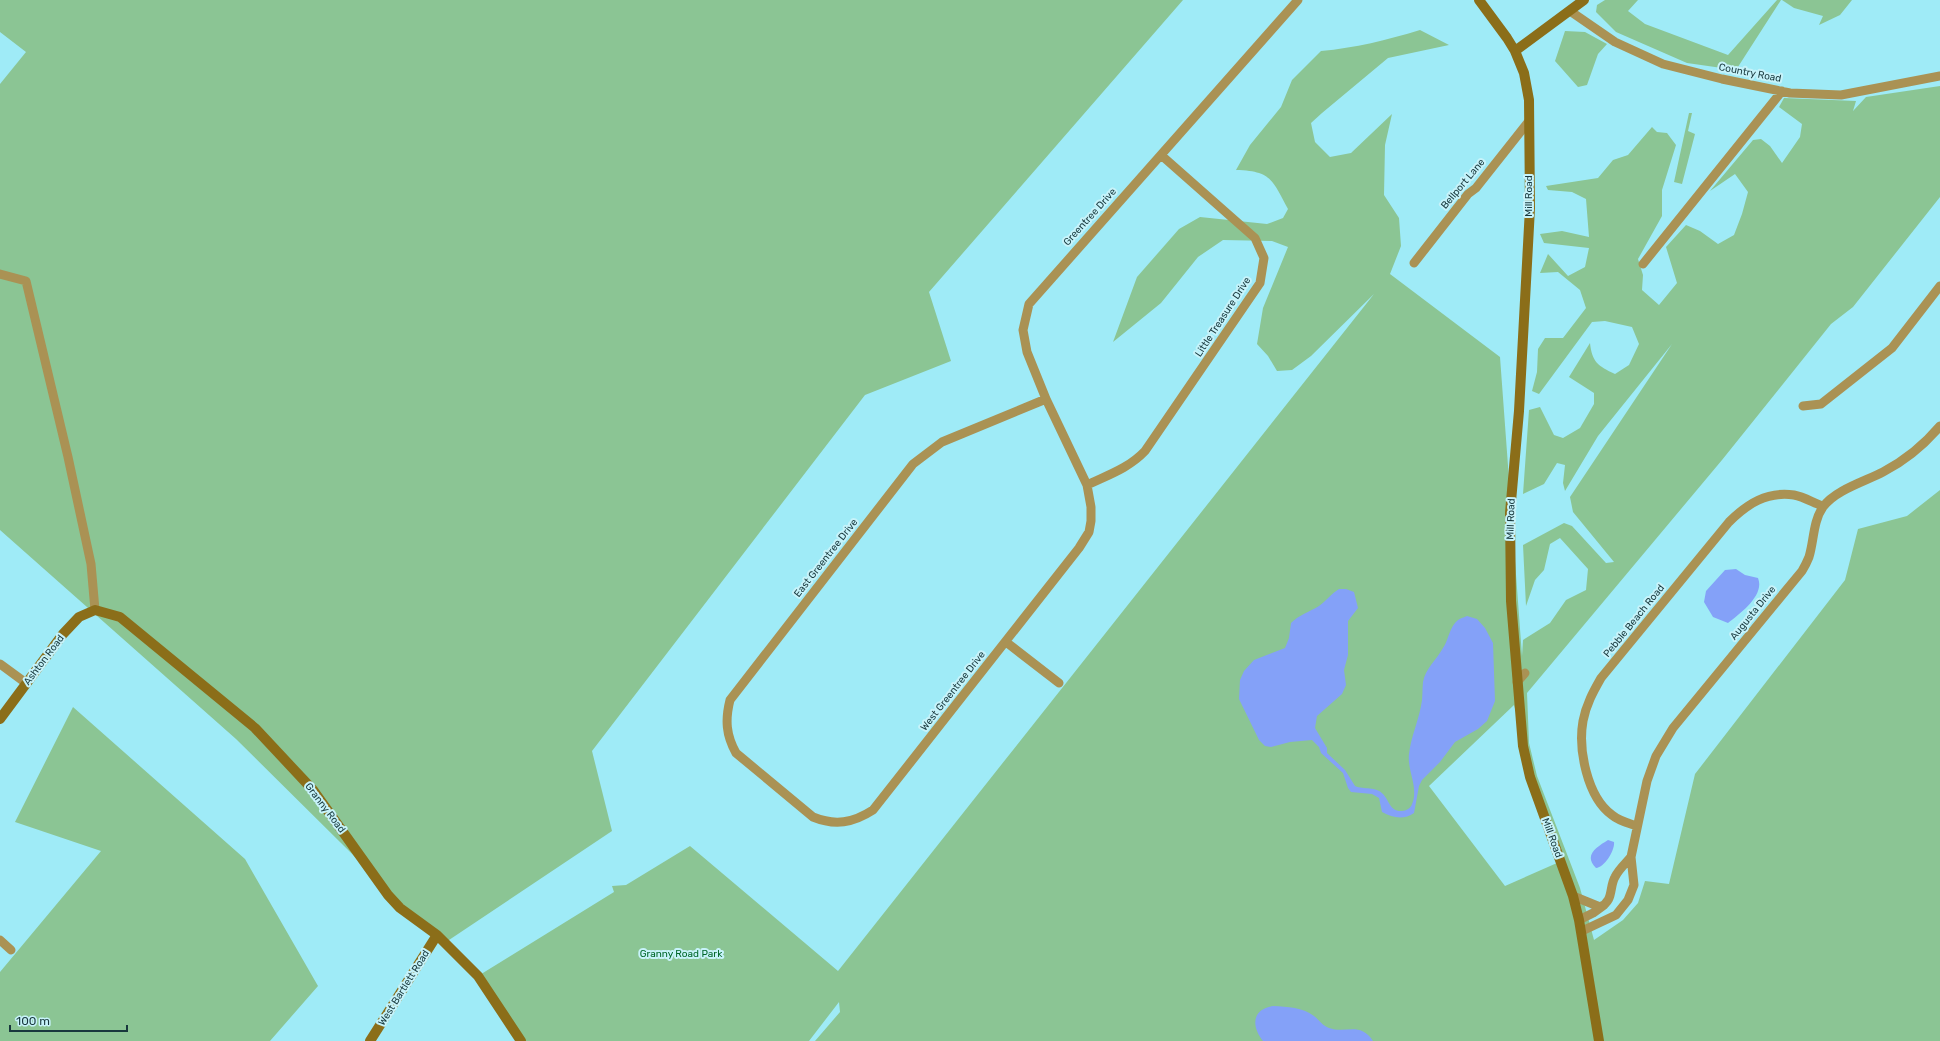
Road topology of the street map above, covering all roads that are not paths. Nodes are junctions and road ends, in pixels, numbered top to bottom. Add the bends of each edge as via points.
1 (1298, 0) edge
2 (1479, 0) edge
3 (1584, 0) edge
4 (1570, 11) junction
5 (1515, 51) junction
6 (1940, 76) edge
7 (1782, 91) junction
8 (1529, 121) junction
9 (1161, 154) junction
10 (1414, 263) dead end
11 (1643, 264) dead end
12 (0, 274) edge
13 (1940, 286) edge
14 (1046, 399) junction
15 (1803, 406) dead end
16 (1940, 426) edge
17 (1087, 485) junction
18 (1823, 506) junction
19 (95, 610) junction
20 (1006, 642) junction
21 (0, 664) edge
22 (1525, 673) dead end
23 (1059, 682) dead end
24 (1517, 682) junction
25 (26, 683) junction
26 (0, 719) edge
27 (774, 786) joint
28 (1637, 826) junction
29 (1631, 856) junction
30 (1573, 896) junction
31 (1604, 905) junction
32 (1579, 920) junction
33 (1582, 931) junction
34 (438, 935) junction
35 (0, 940) edge
36 (11, 950) dead end
37 (370, 1041) edge
38 (521, 1041) edge
39 (1599, 1041) edge

1 - 9 street, Greentree Drive
2 - 5 main road, Mill Road
3 - 4 main road
4 - 5 main road
4 - 7 street, Country Road via 1615,42 1662,64
5 - 8 main road, Mill Road via 1527,86
6 - 7 street, Country Road via 1841,95
7 - 11 street
8 - 10 street, Bellport Lane
8 - 24 main road, Mill Road via 1530,208 1519,411 1510,514 1511,601
9 - 14 street, Greentree Drive via 1029,304 1023,330 1024,342
9 - 17 street, Little Treasure Drive via 1255,238 1264,258 1260,283 1145,451 1123,468
12 - 19 street via 26,280 91,564
13 - 15 street via 1892,348 1821,404
14 - 17 street, Greentree Drive
14 - 27 street, East Greentree Drive via 942,442 913,464 730,700 726,721 731,744 742,760
16 - 18 street via 1908,458 1845,489
17 - 20 street, West Greentree Drive via 1091,507 1089,532
18 - 28 street, Augusta Drive via 1816,522 1809,558 1802,571 1673,728 1656,756
18 - 28 street, Pebble Beach Road via 1796,496 1776,495 1758,499 1740,512 1601,678 1590,698 1583,721 1581,747 1586,774 1599,800 1611,814
19 - 25 main road, Ashton Road via 79,617
19 - 34 main road, Granny Road via 120,617 256,728 312,790 388,895 400,908
20 - 23 street
20 - 27 street, West Greentree Drive via 880,804 870,812 840,823 823,821
21 - 25 street
22 - 24 street
24 - 30 main road, Mill Road via 1523,746 1530,777
25 - 26 main road, Ashton Road
28 - 29 street, Augusta Drive
29 - 31 street, Augusta Drive via 1614,877 1610,898
29 - 33 street, Augusta Drive via 1634,885 1628,900 1616,914
30 - 31 street via 1600,907
30 - 32 main road, Mill Road
31 - 32 street
32 - 33 main road, Mill Road
33 - 39 main road, Mill Road
34 - 37 main road, West Bartlett Road
34 - 38 main road, Granny Road via 478,976
35 - 36 street

